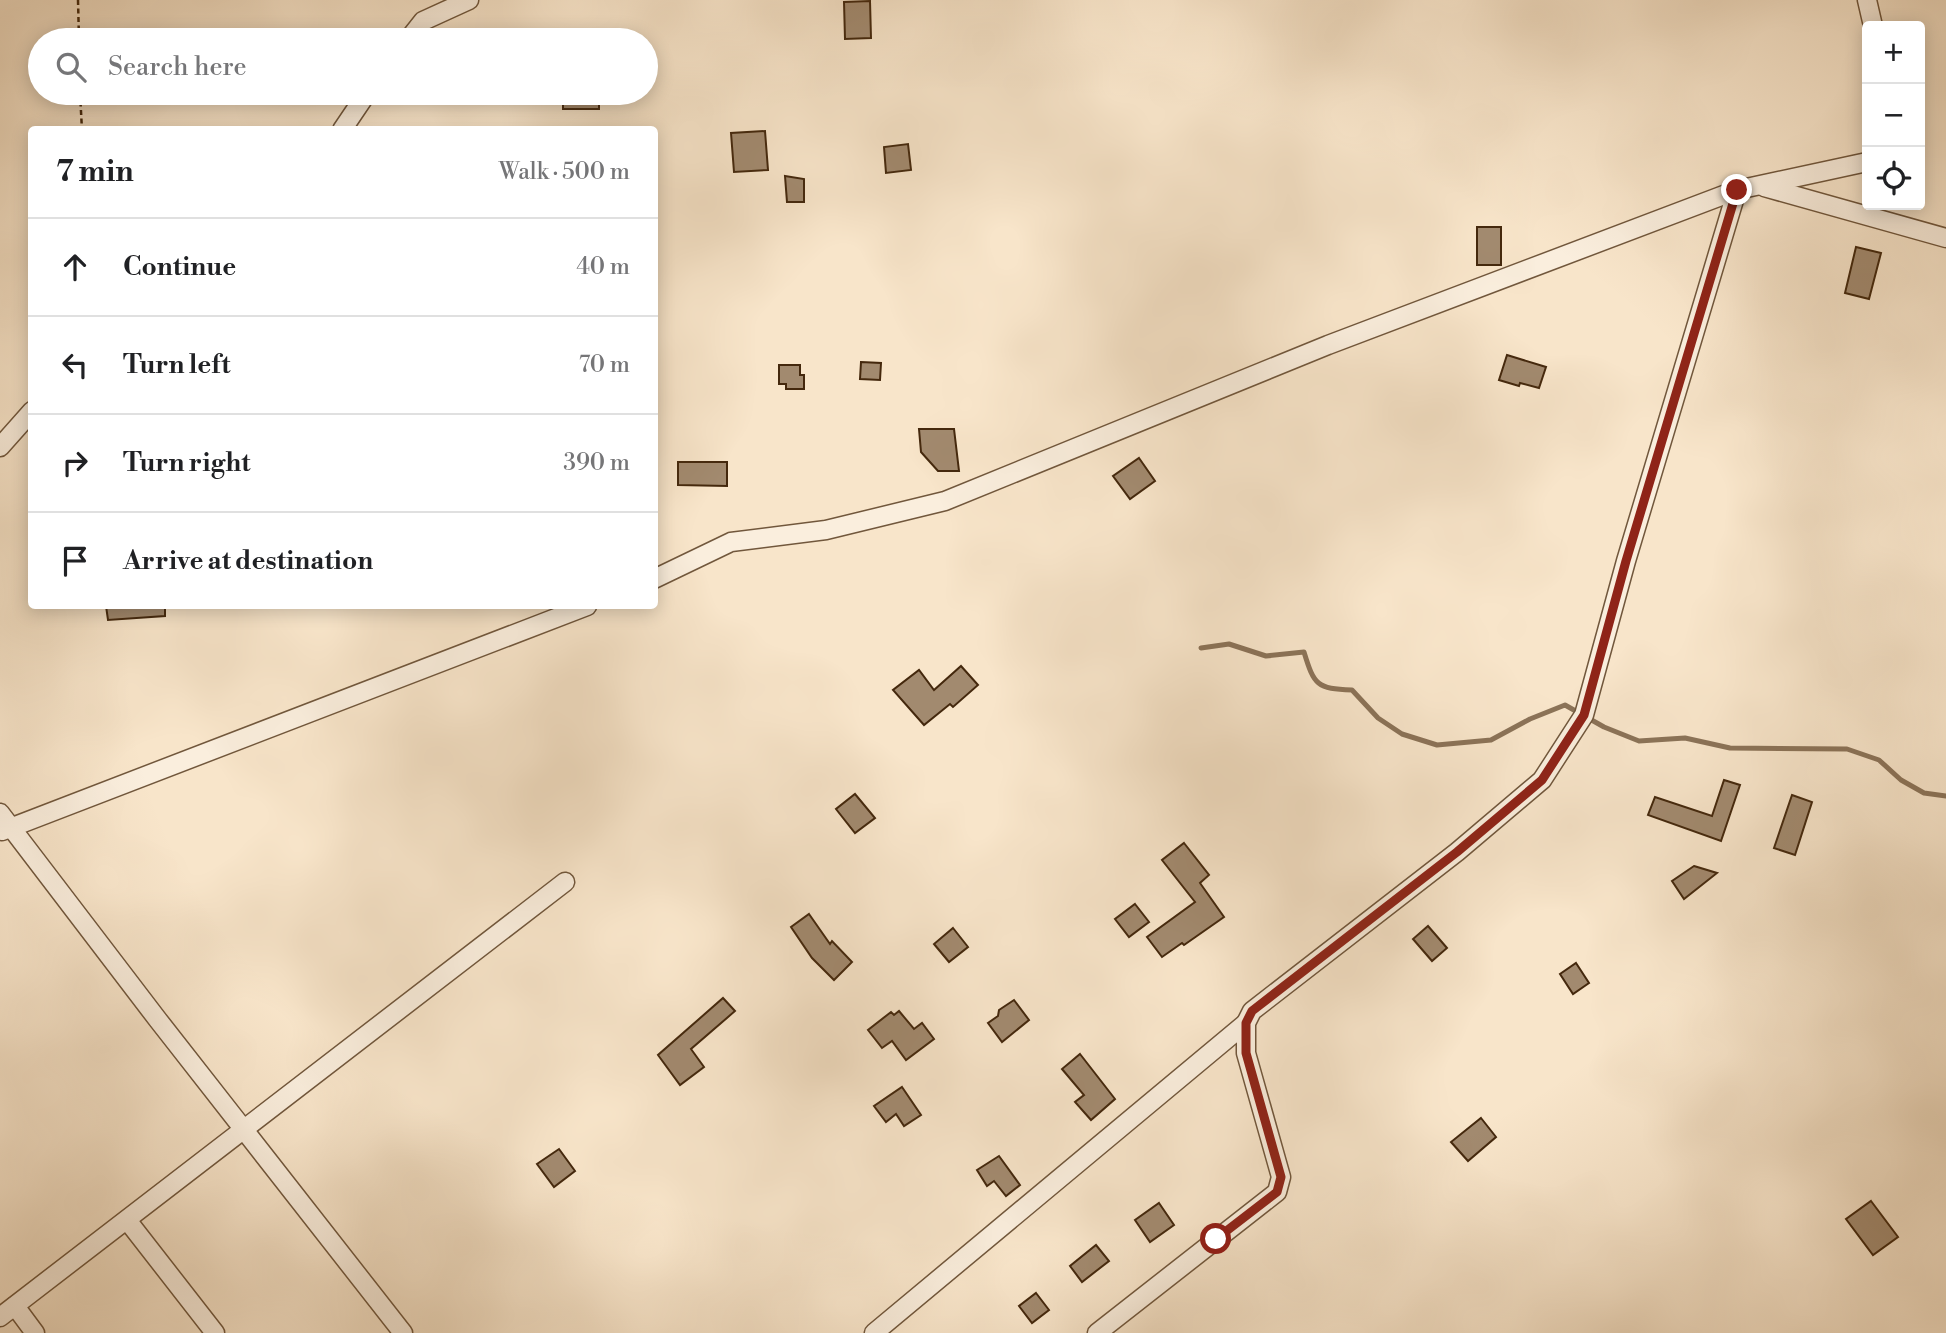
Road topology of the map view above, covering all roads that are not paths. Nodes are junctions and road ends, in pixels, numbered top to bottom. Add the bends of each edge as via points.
1 (469, 0) edge
2 (1867, 0) edge
3 (1872, 21) edge
4 (419, 28) edge
5 (359, 105) edge
6 (345, 126) edge
7 (1862, 163) edge
8 (1760, 186) junction
9 (1737, 190) junction
10 (1946, 237) edge
11 (28, 416) edge
12 (0, 447) edge
13 (658, 577) edge
14 (579, 609) edge
15 (0, 813) edge
16 (6, 830) edge
17 (565, 882) dead end
18 (1246, 1023) junction
19 (243, 1130) junction
20 (127, 1220) junction
21 (15, 1306) junction
22 (0, 1317) edge
23 (35, 1333) edge
24 (215, 1333) edge
25 (403, 1333) edge
26 (874, 1333) edge
27 (1097, 1333) edge

1 - 4 street
2 - 3 street
5 - 6 street
7 - 8 street
8 - 9 street
8 - 10 street
9 - 13 street via 1328,345 945,501 826,530 731,542
9 - 18 street via 1584,715 1542,780 1252,1011
11 - 12 street
14 - 16 street
15 - 16 street
16 - 19 street
17 - 19 street
18 - 26 street
18 - 27 street via 1246,1053 1281,1177 1277,1192
19 - 20 street
19 - 25 street
20 - 21 street
20 - 24 street
21 - 22 street
21 - 23 street

